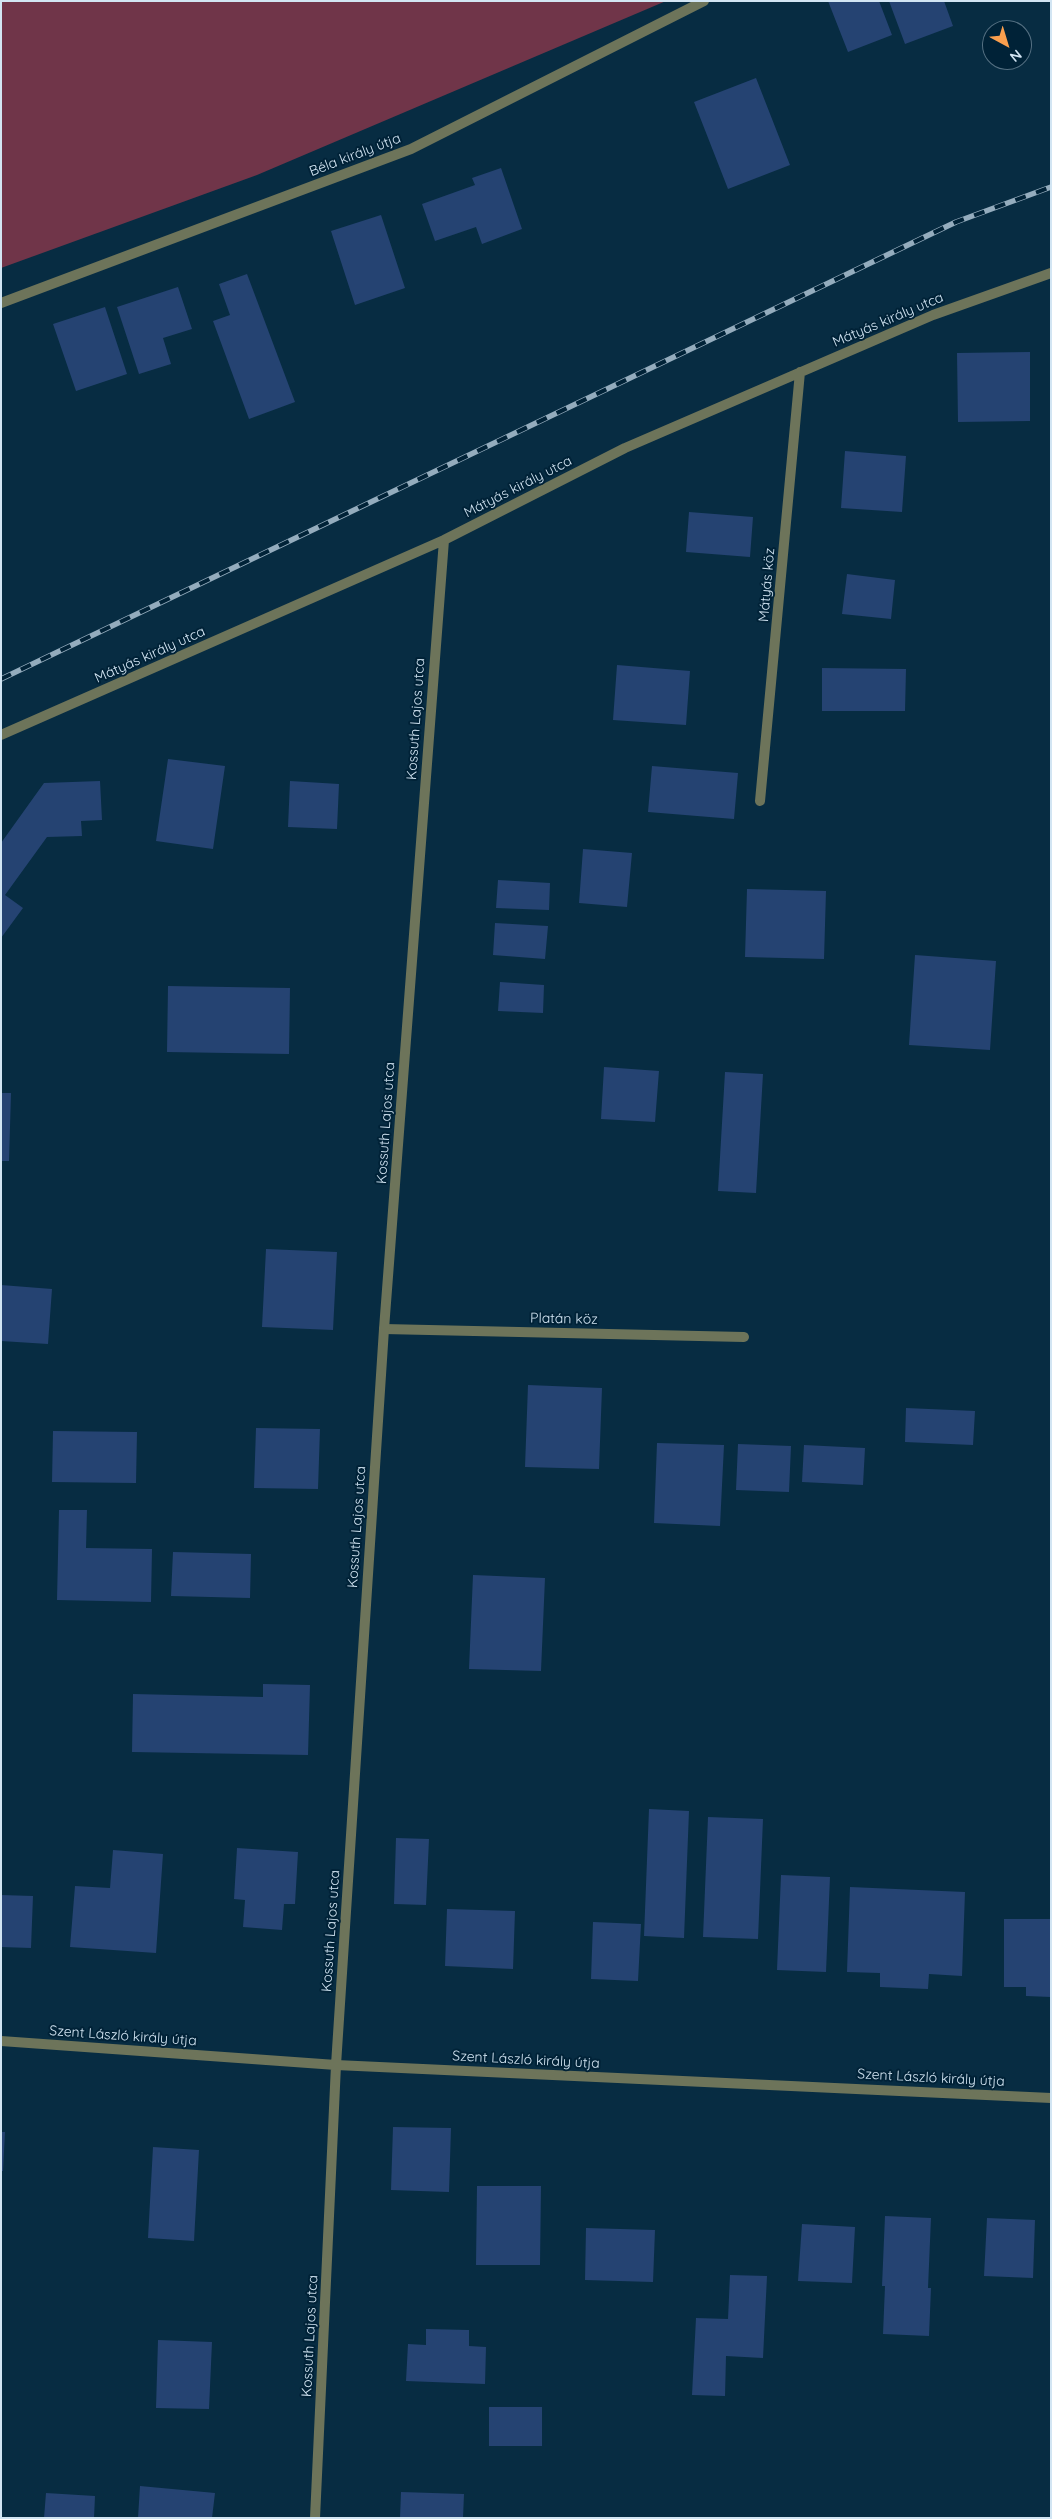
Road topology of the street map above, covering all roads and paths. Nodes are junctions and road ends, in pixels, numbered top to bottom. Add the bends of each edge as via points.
1 (704, 1) edge
2 (1051, 273) edge
3 (1, 303) edge
4 (800, 372) junction
5 (444, 540) junction
6 (1, 735) edge
7 (760, 801) dead end
8 (384, 1329) junction
9 (744, 1337) dead end
10 (1, 2040) edge
11 (336, 2065) junction
12 (1051, 2098) edge
13 (315, 2518) edge

1 - 3 street, Béla király útja via 411,149
2 - 4 street, Mátyás király utca via 933,315
4 - 5 street, Mátyás király utca via 625,448
4 - 7 street, Mátyás köz
5 - 6 street, Mátyás király utca
5 - 8 street, Kossuth Lajos utca
8 - 9 street, Platán köz
8 - 11 street, Kossuth Lajos utca
10 - 11 street, Szent László király útja
11 - 12 street, Szent László király útja
11 - 13 street, Kossuth Lajos utca

